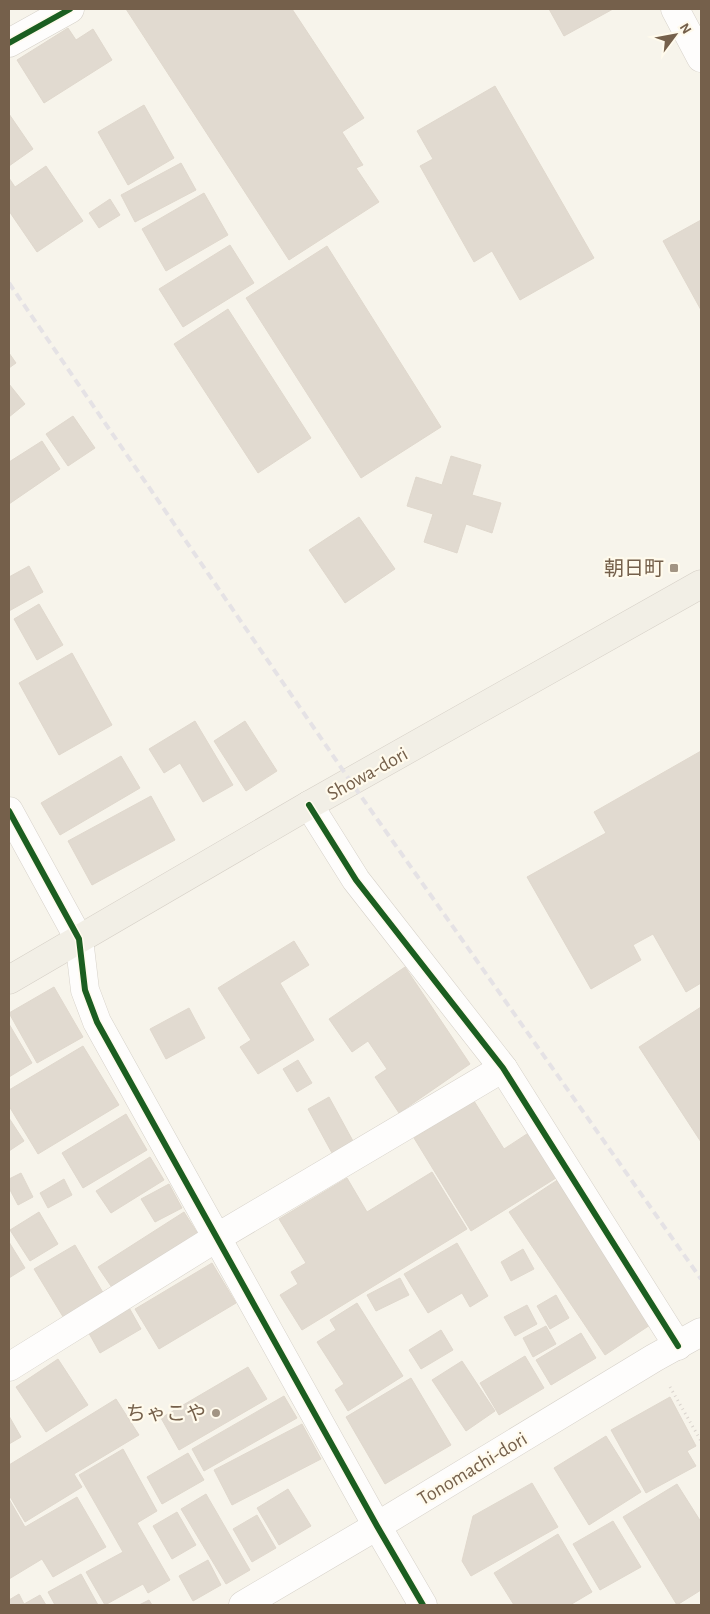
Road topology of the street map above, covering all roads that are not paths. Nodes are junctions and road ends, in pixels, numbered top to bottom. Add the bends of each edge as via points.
1 (70, 9) edge
2 (675, 9) edge
3 (9, 44) edge
4 (701, 58) edge
5 (701, 584) edge
6 (309, 805) junction
7 (9, 811) edge
8 (79, 939) junction
9 (9, 980) edge
10 (503, 1068) junction
11 (216, 1238) junction
12 (701, 1332) edge
13 (678, 1346) junction
14 (9, 1367) edge
15 (377, 1526) junction
16 (243, 1605) edge
17 (423, 1605) edge

1 - 3 street
2 - 4 street
5 - 6 main road, Showa-dori
6 - 8 main road, Showa-dori
6 - 10 street via 356,880
7 - 8 street
8 - 9 main road, Showa-dori
8 - 11 street via 85,990 97,1022
10 - 11 street
10 - 13 street
11 - 14 street
11 - 15 street
12 - 13 street, Tonomachi-dori
13 - 15 street, Tonomachi-dori
15 - 16 street, Tonomachi-dori
15 - 17 street

